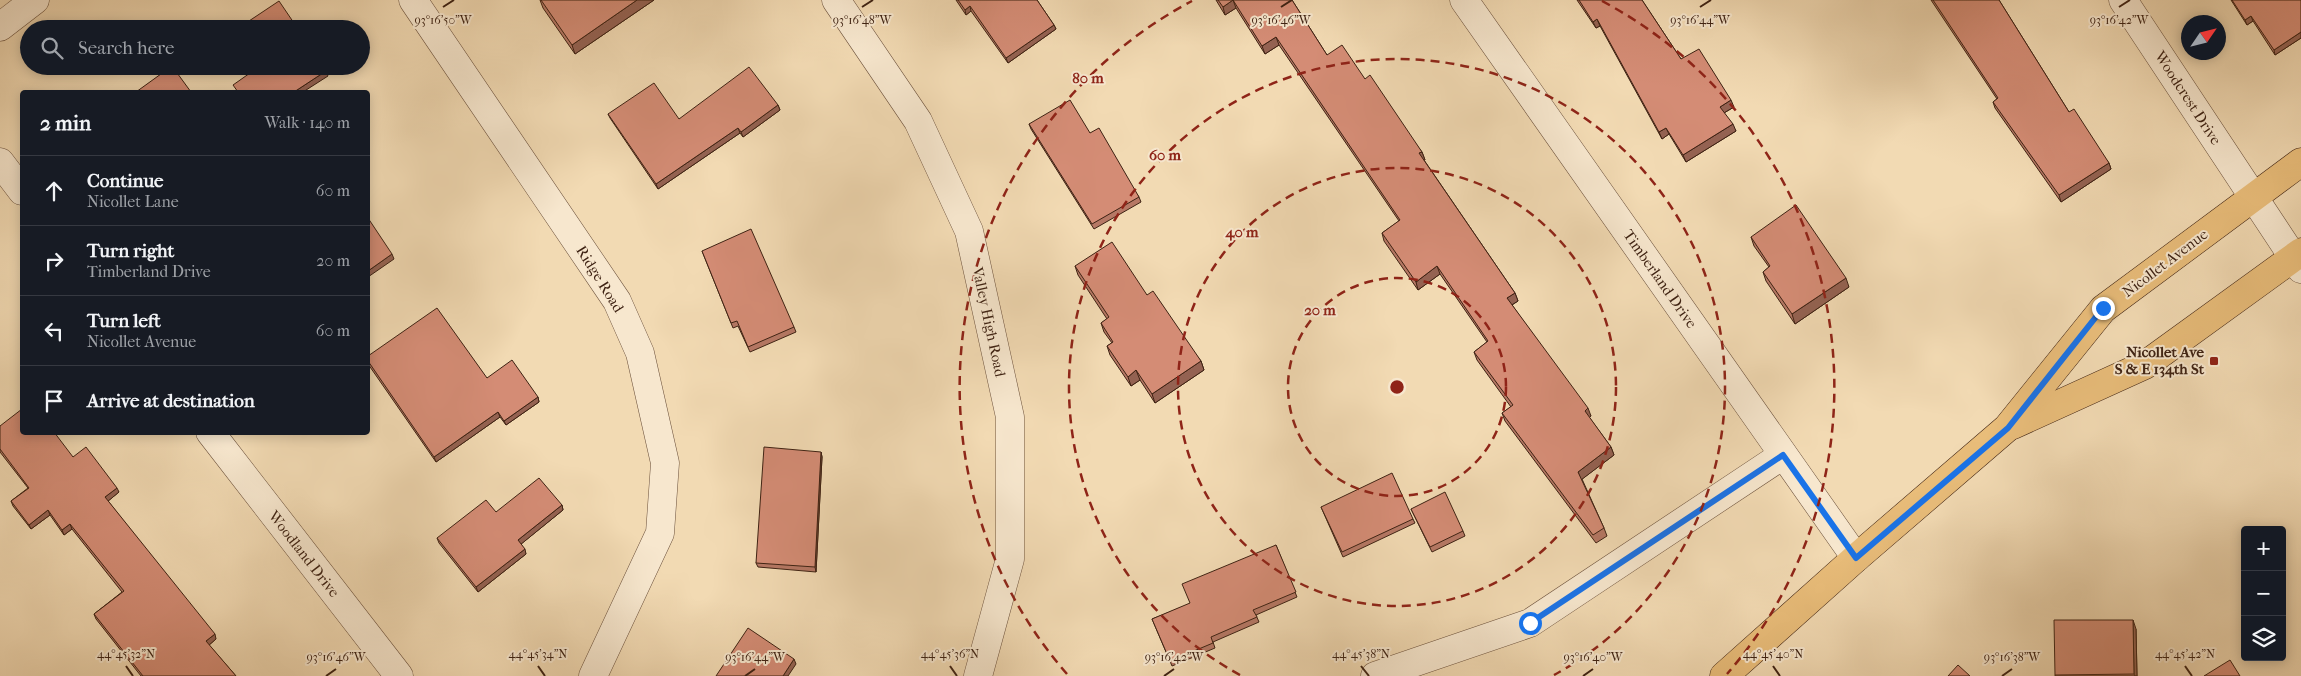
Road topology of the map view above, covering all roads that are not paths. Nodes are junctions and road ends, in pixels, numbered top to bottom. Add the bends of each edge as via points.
1 (35, 0) edge
2 (413, 0) edge
3 (836, 0) edge
4 (1464, 0) edge
5 (2123, 0) edge
6 (0, 28) edge
7 (0, 162) edge
8 (2301, 162) edge
9 (20, 188) edge
10 (2254, 197) junction
11 (2298, 259) edge
12 (2008, 428) junction
13 (212, 435) edge
14 (1783, 455) junction
15 (1856, 558) junction
16 (399, 676) edge
17 (593, 676) edge
18 (978, 676) edge
19 (1375, 676) edge
20 (1724, 676) edge

1 - 6 street
2 - 17 street, Ridge Road via 617,301 640,353 665,463 660,533
3 - 18 street, Valley High Road via 918,121 969,231 1010,417 1010,559
4 - 14 street, Timberland Drive
5 - 10 street, Woodcrest Drive
7 - 9 street
8 - 10 main road, Nicollet Avenue
10 - 11 street, Woodcrest Drive
10 - 12 main road, Nicollet Avenue via 2103,308
11 - 12 main road, Nicollet Avenue via 2146,364
12 - 15 main road, Nicollet Avenue
13 - 16 street, Woodland Drive
14 - 15 street, Timberland Drive
14 - 19 street via 1530,623
15 - 20 main road, Nicollet Avenue

